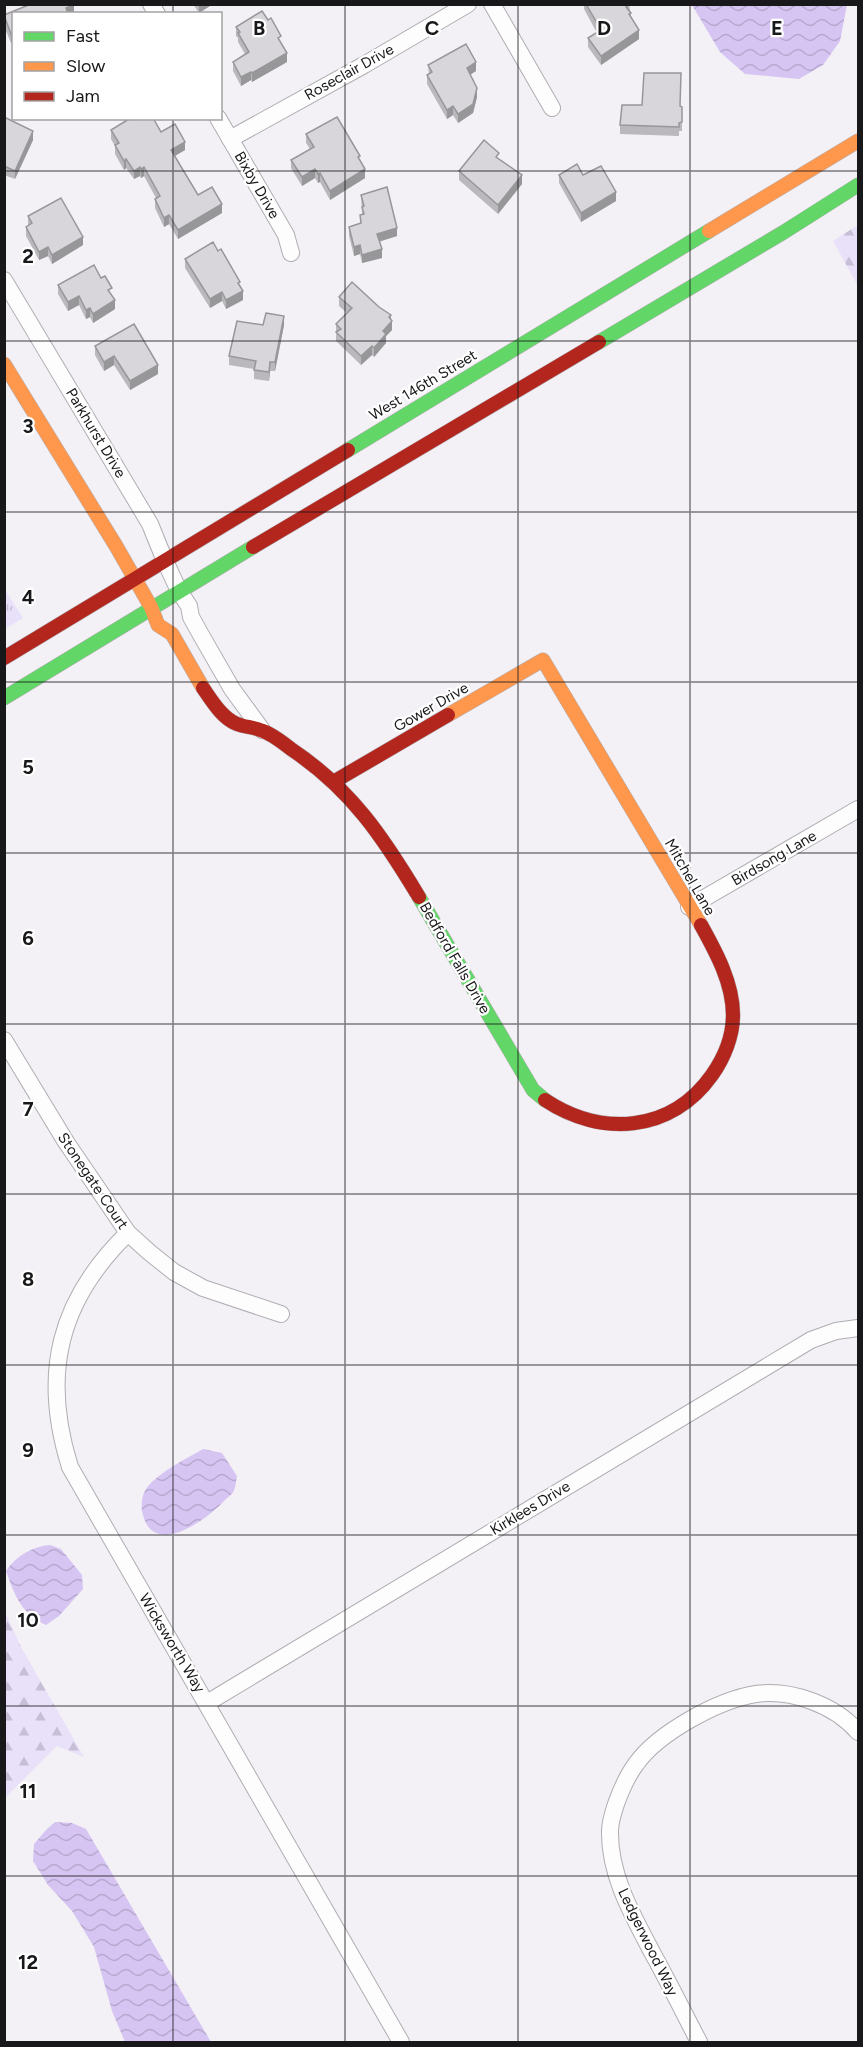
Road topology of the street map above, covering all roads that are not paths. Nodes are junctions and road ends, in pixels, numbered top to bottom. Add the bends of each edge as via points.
1 (468, 4) edge
2 (492, 4) edge
3 (552, 108) dead end
4 (219, 120) edge
5 (230, 139) junction
6 (858, 141) edge
7 (858, 185) edge
8 (291, 253) dead end
9 (4, 280) edge
10 (4, 364) edge
11 (165, 561) junction
12 (134, 578) junction
13 (179, 591) junction
14 (151, 607) junction
15 (4, 658) edge
16 (543, 660) joint
17 (4, 698) edge
18 (262, 730) junction
19 (335, 781) junction
20 (858, 809) edge
21 (689, 907) junction
22 (4, 1040) edge
23 (672, 1111) joint
24 (128, 1233) junction
25 (281, 1314) dead end
26 (858, 1328) edge
27 (207, 1703) junction
28 (858, 1732) edge
29 (401, 2043) edge
30 (699, 2043) edge

1 - 5 street, Roseclair Drive
2 - 3 street
4 - 5 street, Bixby Drive
5 - 8 street, Bixby Drive via 286,235
6 - 11 main road, West 146th Street
7 - 13 main road
9 - 11 street, Parkhurst Drive via 150,524
10 - 12 main road
11 - 12 main road, West 146th Street
11 - 13 street, Parkhurst Drive
12 - 14 main road
12 - 15 main road, West 146th Street
13 - 14 main road
13 - 18 street, Bedford Falls Drive via 232,689
14 - 17 main road
14 - 18 main road, Bedford Falls Drive via 158,625 172,634 218,709 236,724
16 - 19 main road, Gower Drive
16 - 21 main road, Mitchel Lane
18 - 19 main road, Bedford Falls Drive
19 - 23 main road, Bedford Falls Drive via 393,853 533,1090 558,1110 596,1122 632,1123
20 - 21 street, Birdsong Lane
21 - 23 main road, Mitchel Lane via 725,970 733,1019 729,1040 706,1082
22 - 24 street, Stonegate Court
24 - 25 street, Stonegate Court via 174,1272 203,1288
24 - 27 street, Wicksworth Way via 85,1284 64,1332 56,1385 62,1443 70,1467
26 - 27 street, Kirklees Drive via 836,1330 811,1340
27 - 29 street, Wicksworth Way
28 - 30 street, Ledgerwood Way via 836,1714 801,1698 774,1693 739,1698 713,1707 651,1748 637,1762 619,1795 610,1830 615,1872

